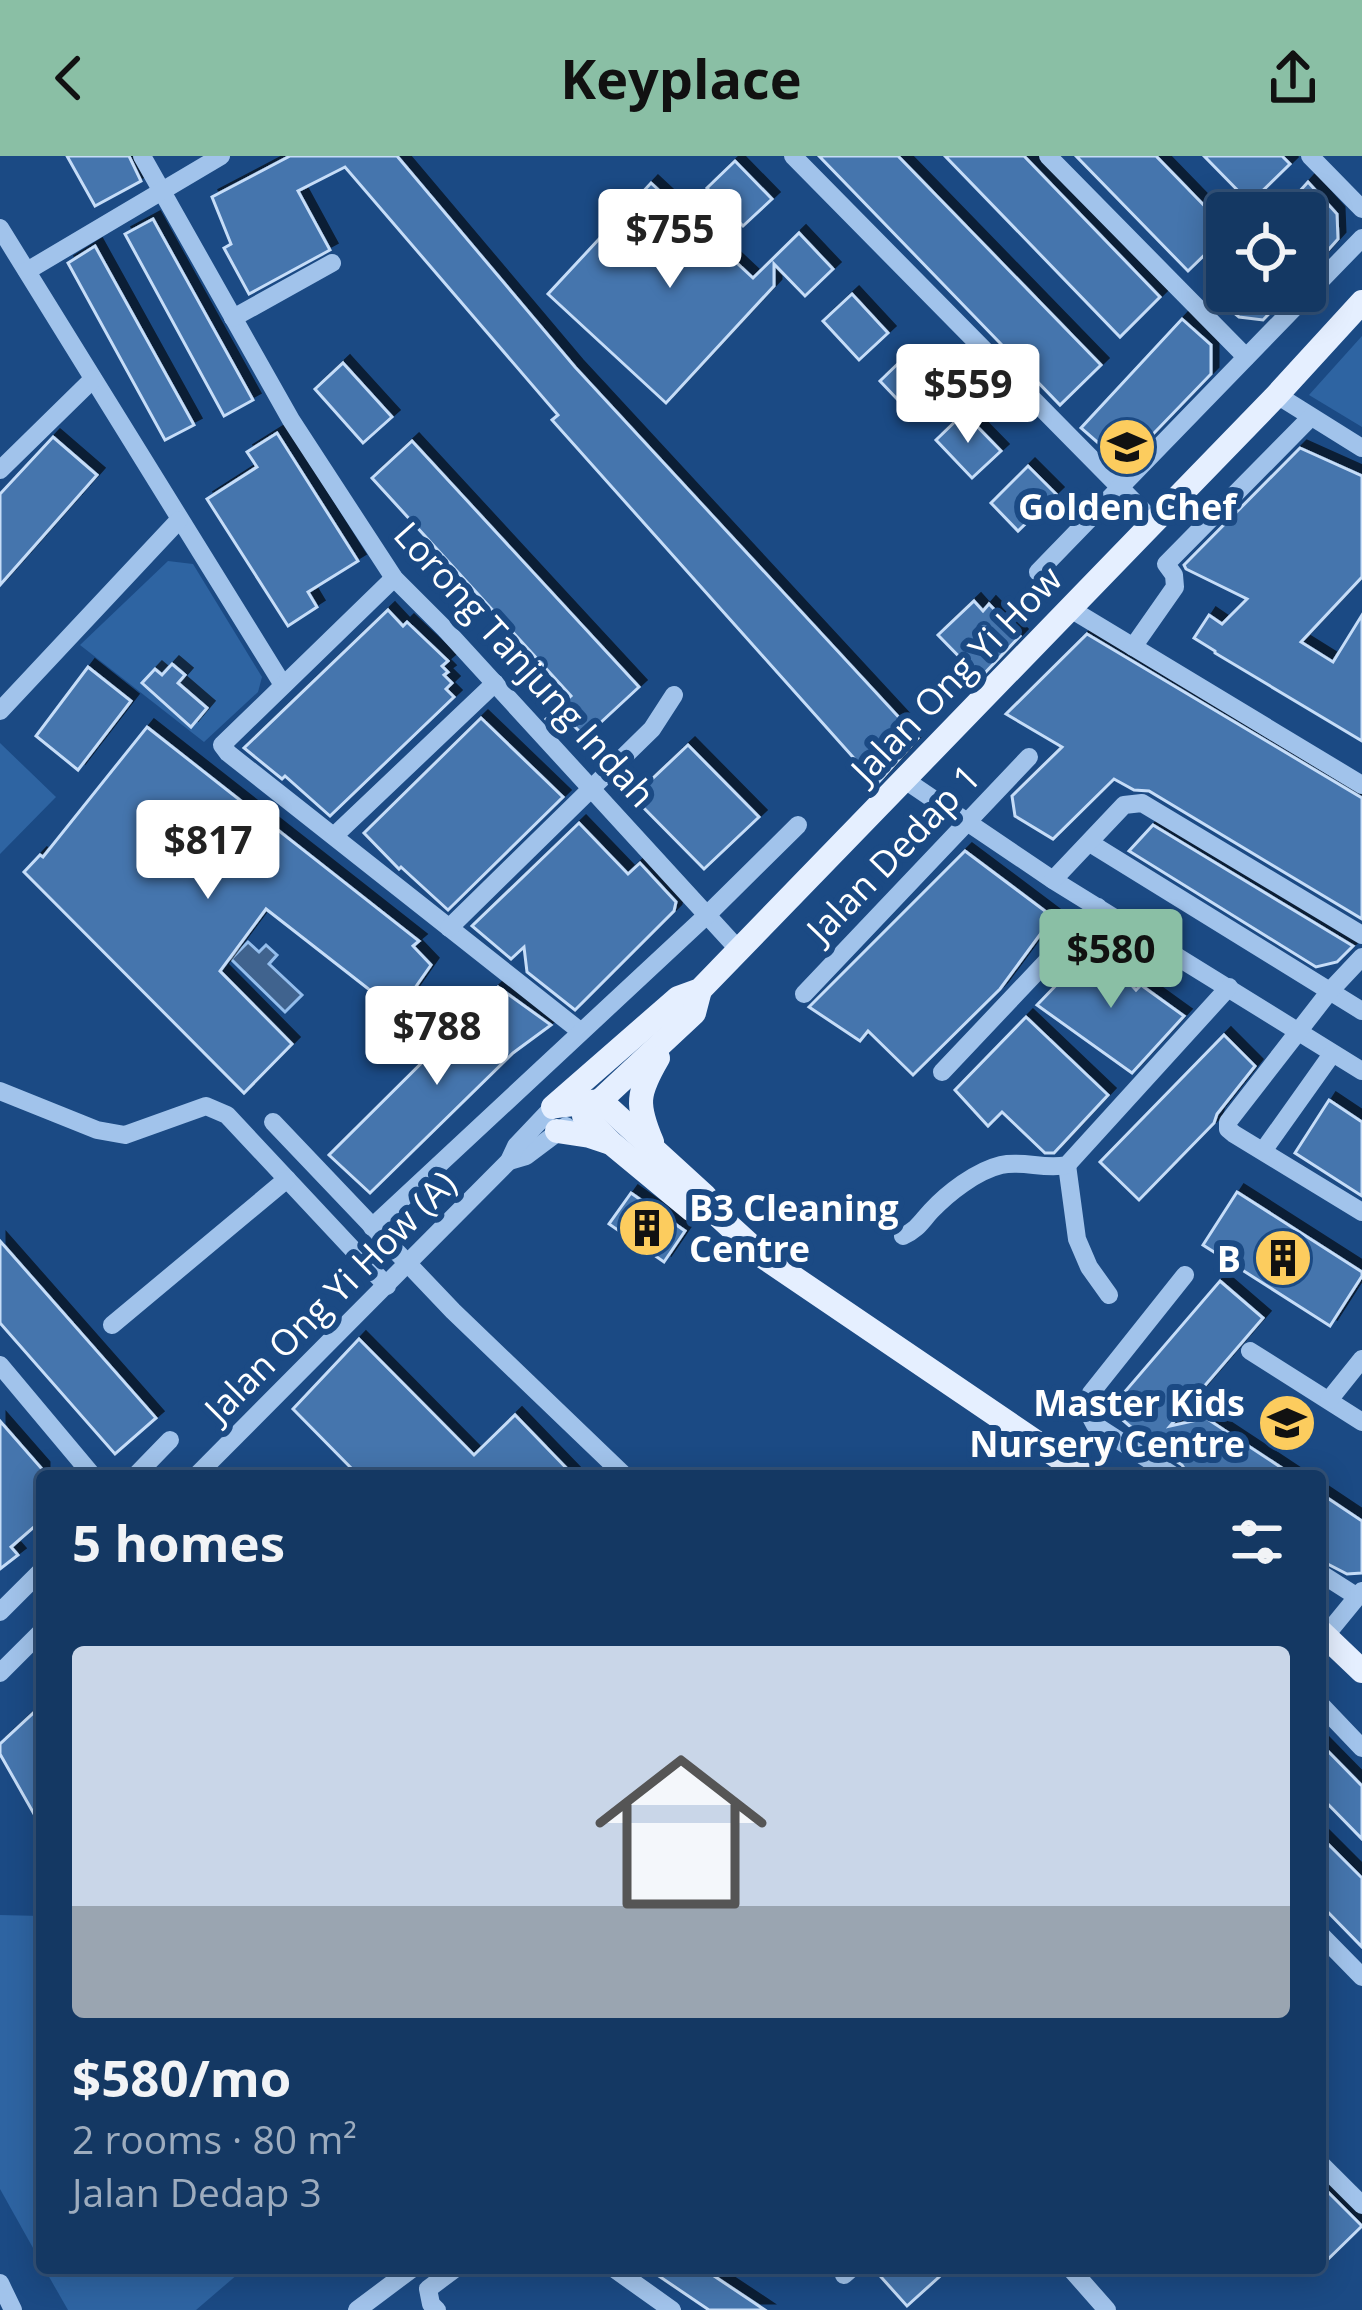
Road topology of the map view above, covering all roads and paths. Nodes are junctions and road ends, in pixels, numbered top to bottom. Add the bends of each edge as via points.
1 (142, 156) edge
2 (221, 156) edge
3 (793, 156) edge
4 (1048, 156) edge
5 (1310, 156) edge
6 (162, 192) junction
7 (1362, 209) edge
8 (0, 228) edge
9 (1362, 238) edge
10 (332, 263) dead end
11 (26, 271) junction
12 (1362, 302) edge
13 (233, 318) junction
14 (1246, 357) junction
15 (93, 379) junction
16 (1277, 395) junction
17 (1311, 417) junction
18 (1362, 448) edge
19 (0, 470) edge
20 (1121, 488) junction
21 (177, 516) junction
22 (1146, 529) junction
23 (1166, 564) junction
24 (1038, 572) dead end
25 (394, 578) junction
26 (1069, 608) junction
27 (1133, 647) junction
28 (495, 683) junction
29 (283, 685) junction
30 (674, 695) dead end
31 (0, 711) edge
32 (1029, 757) dead end
33 (905, 780) junction
34 (1362, 784) edge
35 (592, 789) junction
36 (968, 823) junction
37 (798, 825) dead end
38 (334, 836) junction
39 (1090, 843) junction
40 (1054, 880) junction
41 (1098, 907) junction
42 (706, 915) junction
43 (449, 928) junction
44 (1362, 935) edge
45 (738, 949) junction
46 (1362, 957) edge
47 (1228, 987) junction
48 (700, 990) junction
49 (1330, 992) junction
50 (804, 994) dead end
51 (1362, 1011) edge
52 (580, 1031) junction
53 (1299, 1032) junction
54 (672, 1036) junction
55 (615, 1054) junction
56 (1332, 1054) junction
57 (1362, 1071) edge
58 (942, 1072) dead end
59 (0, 1091) edge
60 (590, 1107) junction
61 (555, 1119) junction
62 (273, 1122) dead end
63 (610, 1142) junction
64 (1263, 1151) junction
65 (657, 1154) junction
66 (1067, 1165) junction
67 (287, 1179) junction
68 (714, 1212) junction
69 (1362, 1212) edge
70 (372, 1227) junction
71 (903, 1236) dead end
72 (408, 1265) junction
73 (1185, 1275) dead end
74 (387, 1286) junction
75 (1109, 1295) dead end
76 (112, 1324) dead end
77 (1250, 1351) dead end
78 (1362, 1359) edge
79 (0, 1366) edge
80 (1329, 1400) junction
81 (1362, 1422) edge
82 (170, 1440) dead end
83 (88, 1470) edge
84 (140, 1470) edge
85 (202, 1470) edge
86 (619, 1470) edge
87 (1068, 1470) edge
88 (1165, 1470) edge
89 (36, 1576) edge
90 (1326, 1576) edge
91 (1359, 1594) edge
92 (0, 1612) edge
93 (1326, 1630) edge
94 (1326, 1636) edge
95 (36, 1637) edge
96 (1362, 1671) edge
97 (0, 1673) edge
98 (1326, 1710) edge
99 (1362, 1748) edge
100 (1326, 1940) edge
101 (1362, 1977) edge
102 (1326, 2169) edge
103 (1362, 2205) edge
104 (405, 2274) edge
105 (448, 2274) edge
106 (628, 2274) edge
107 (1075, 2274) edge
108 (0, 2283) edge
109 (13, 2310) edge
110 (357, 2310) edge
111 (437, 2310) edge
112 (672, 2310) edge
113 (1107, 2310) edge

1 - 6 street, Lorong Tanjung Indah
2 - 6 street
3 - 20 street
4 - 14 street
5 - 7 street
6 - 11 street
6 - 13 street, Lorong Tanjung Indah
8 - 11 street
9 - 14 street, Jalan Ong Yi How
10 - 13 street
11 - 15 street
12 - 16 main road, Jalan Ong Yi How
13 - 25 street, Lorong Tanjung Indah
14 - 20 street, Jalan Ong Yi How
15 - 19 street
15 - 21 street
16 - 17 street
16 - 22 main road, Jalan Ong Yi How
17 - 18 street
17 - 23 street
20 - 22 street
20 - 24 street, Jalan Ong Yi How
21 - 29 street
21 - 31 street
22 - 23 street
22 - 26 main road, Jalan Ong Yi How
23 - 27 street via 1175,587
25 - 28 street, Lorong Tanjung Indah
25 - 29 street
26 - 27 street
26 - 33 main road, Jalan Ong Yi How
27 - 34 street
28 - 35 street, Lorong Tanjung Indah
28 - 38 street
29 - 38 street via 222,745
30 - 35 street
32 - 36 street, Jalan Dedap 1
33 - 36 street
33 - 45 main road, Jalan Ong Yi How
35 - 42 street, Lorong Tanjung Indah
35 - 43 street
36 - 40 street
36 - 50 street, Jalan Dedap 1
37 - 42 street
38 - 43 street
39 - 40 street
39 - 44 street via 1124,805 1142,803
39 - 49 street
40 - 41 street
41 - 47 street
41 - 58 street
42 - 45 street, Lorong Tanjung Indah
42 - 52 street
43 - 52 street
45 - 48 main road, Jalan Ong Yi How
46 - 49 street
47 - 53 street
47 - 66 street
48 - 54 main road, Jalan Ong Yi How via 694,1013
48 - 55 main road, Jalan Ong Yi How via 678,998
49 - 51 street
49 - 53 street
52 - 70 street
53 - 56 street
53 - 64 street via 1228,1122
54 - 60 main road, Jalan Ong Yi How
54 - 65 main road via 639,1100
55 - 60 main road
55 - 61 main road, Jalan Ong Yi How
56 - 57 street
56 - 64 street
59 - 67 street via 125,1135 206,1106 227,1115
60 - 61 main road
60 - 63 main road
60 - 65 main road
61 - 63 main road
61 - 72 street, Jalan Ong Yi How (A) via 516,1146
62 - 70 street
63 - 68 main road via 692,1210
64 - 69 street
65 - 68 main road
66 - 71 street via 1000,1166 958,1187
66 - 75 street via 1077,1239
67 - 74 street
67 - 76 street
68 - 87 main road via 762,1256
70 - 72 street
72 - 74 street, Jalan Ong Yi How (A)
72 - 86 street
73 - 88 street via 1086,1408 1095,1425
74 - 85 street, Jalan Ong Yi How (A)
77 - 80 street
78 - 80 street
79 - 83 street
80 - 81 street
82 - 84 street
89 - 92 street
90 - 91 street
91 - 93 street
94 - 96 main road
95 - 97 street
98 - 99 street
100 - 101 street
102 - 103 street
104 - 110 street
105 - 111 street via 428,2289
106 - 112 street
107 - 113 street
108 - 109 street

